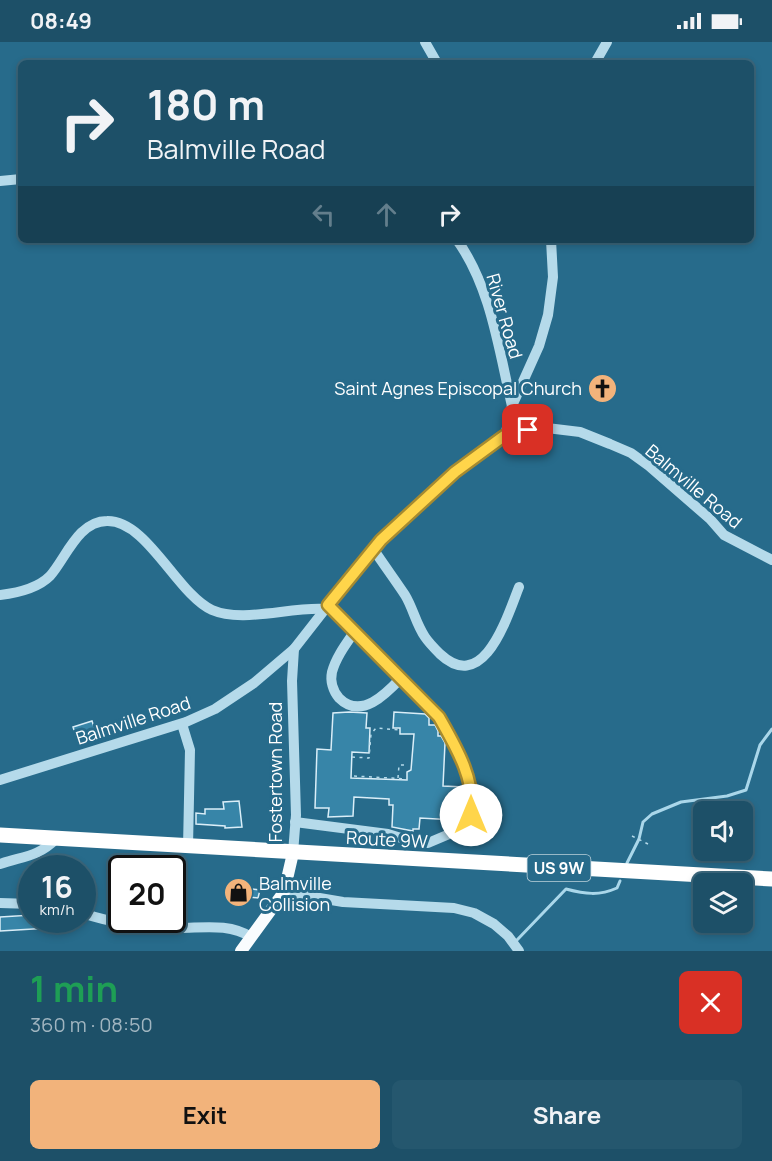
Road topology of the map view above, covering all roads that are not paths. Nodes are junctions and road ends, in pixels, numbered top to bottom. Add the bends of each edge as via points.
1 (425, 42) edge
2 (607, 42) edge
3 (435, 60) edge
4 (597, 60) edge
5 (18, 179) edge
6 (0, 181) edge
7 (459, 243) edge
8 (551, 243) edge
9 (513, 406) junction
10 (504, 436) junction
11 (374, 550) junction
12 (772, 560) edge
13 (519, 587) dead end
14 (0, 595) edge
15 (326, 607) junction
16 (355, 632) junction
17 (294, 650) junction
18 (341, 652) junction
19 (350, 660) dead end
20 (401, 678) junction
21 (375, 686) dead end
22 (385, 694) junction
23 (182, 723) junction
24 (0, 780) edge
25 (295, 822) junction
26 (0, 835) edge
27 (56, 839) junction
28 (188, 847) junction
29 (293, 853) junction
30 (0, 864) edge
31 (772, 879) edge
32 (284, 892) junction
33 (0, 903) edge
34 (18, 904) edge
35 (96, 916) edge
36 (251, 937) junction
37 (241, 951) edge
38 (519, 951) edge

1 - 3 street
2 - 4 street
5 - 6 street
7 - 9 street, River Road via 486,300
8 - 9 street via 553,277 548,315
9 - 10 street
10 - 11 street, Balmville Road via 455,472
10 - 12 street, Balmville Road via 554,428 580,432 631,453 724,535
11 - 13 street via 406,597 425,638 448,661 462,666 475,664 487,654 504,627
11 - 15 street, Balmville Road
14 - 15 street via 40,584 79,535 105,521 129,527 188,591 211,610 243,616
15 - 16 street
15 - 17 street, Balmville Road
16 - 18 street
16 - 20 street
17 - 23 street, Balmville Road via 215,709
17 - 25 street, Fostertown Road via 291,681
18 - 19 street
18 - 22 street via 331,674 342,701 360,706
20 - 22 street
20 - 25 street via 439,717 468,776 473,801 466,822 428,843
21 - 22 street
23 - 24 street, Balmville Road
23 - 28 street via 190,750
25 - 29 street, Fostertown Road
26 - 27 highway, Route 9W / US 9W
27 - 28 highway, Route 9W / US 9W
27 - 30 street via 34,855
28 - 29 highway, Route 9W / US 9W
29 - 31 highway, Route 9W / US 9W
29 - 32 main road, Fostertown Road
32 - 36 main road, Fostertown Road
32 - 38 street via 343,902 454,908 474,913 494,924
33 - 34 street
35 - 36 street via 177,928 228,927
36 - 37 main road, Fostertown Road

